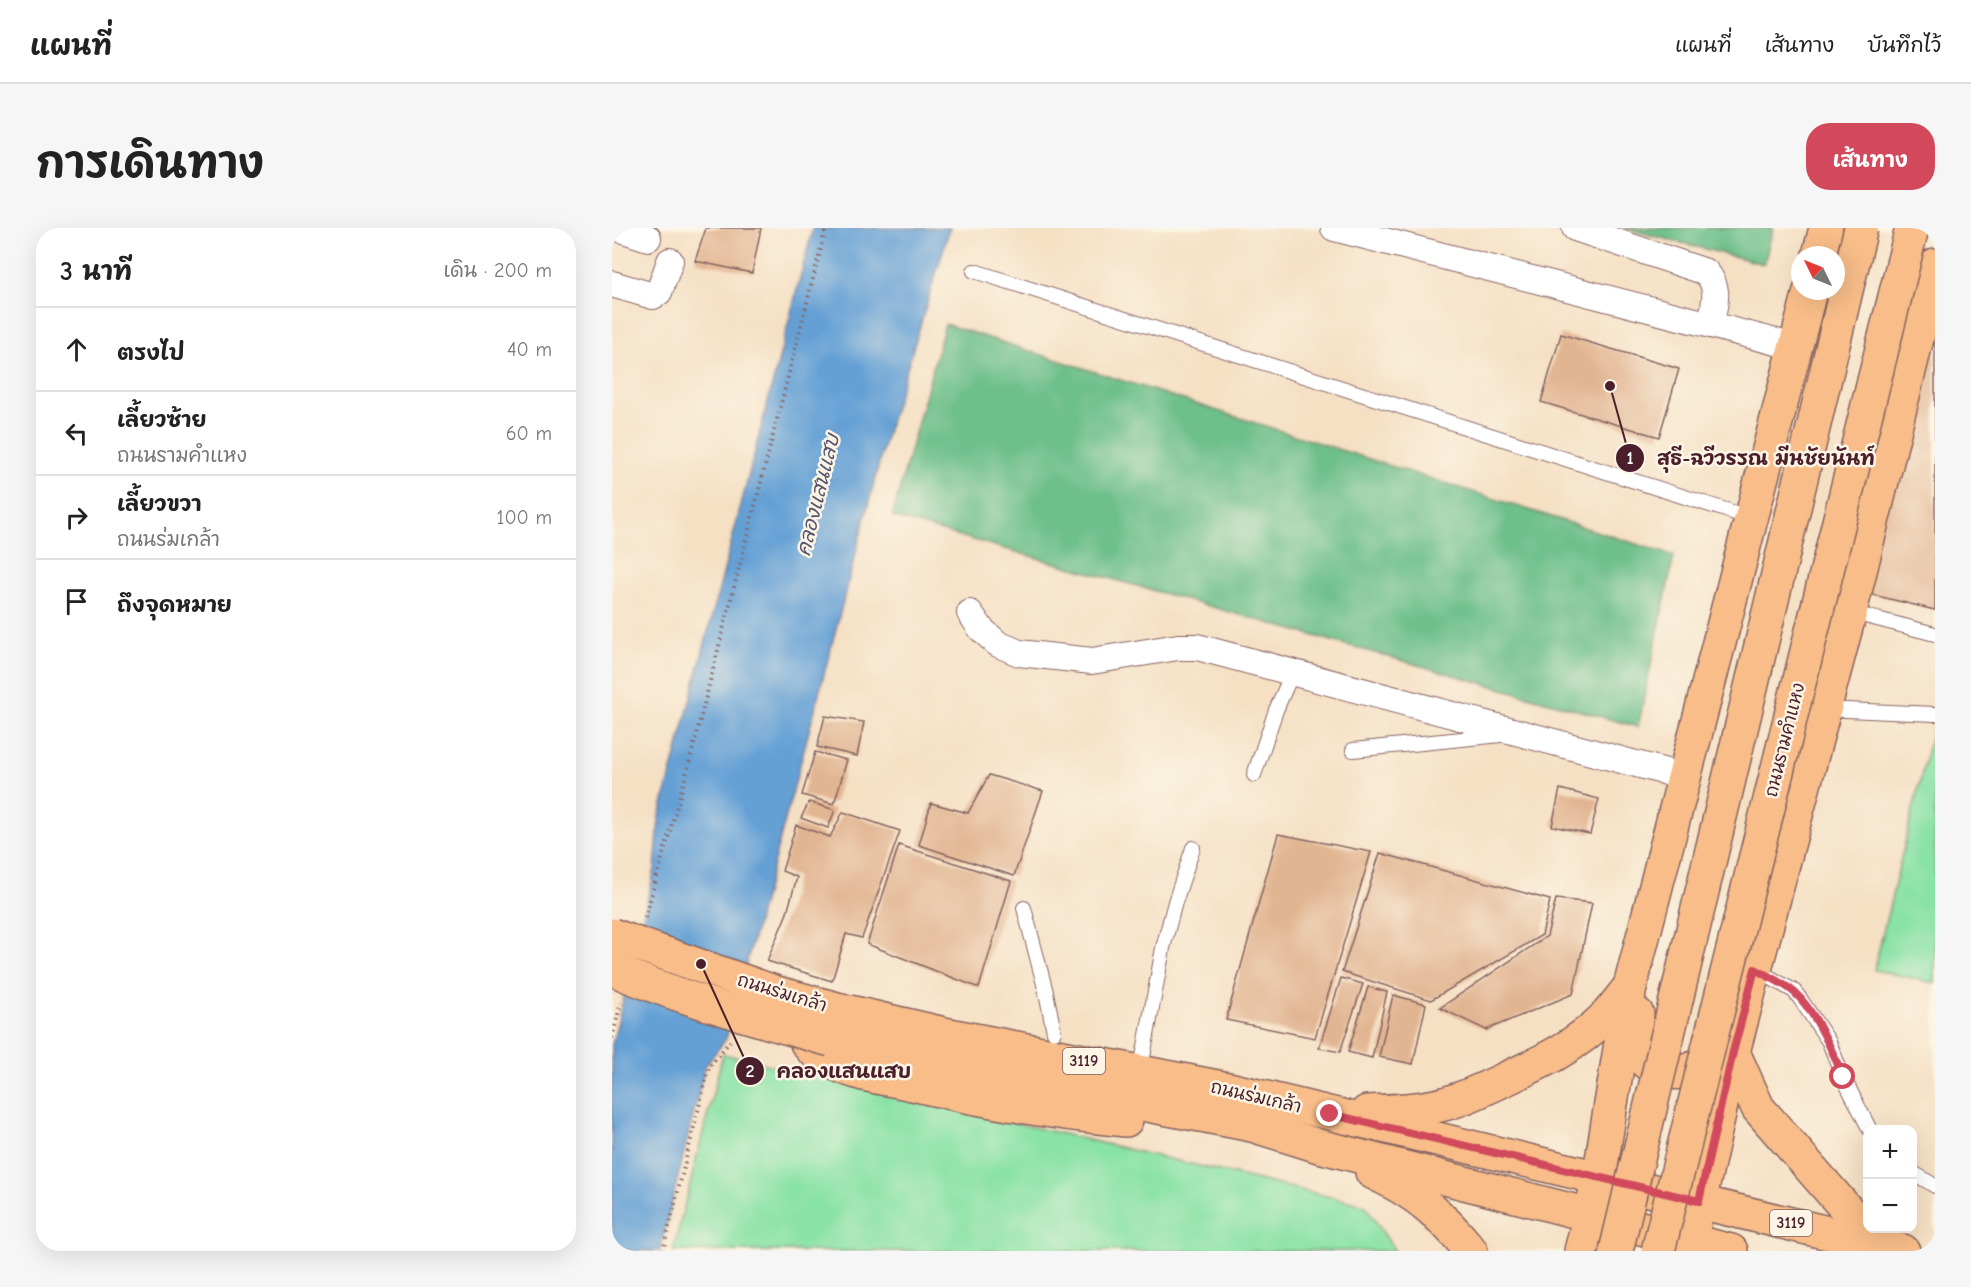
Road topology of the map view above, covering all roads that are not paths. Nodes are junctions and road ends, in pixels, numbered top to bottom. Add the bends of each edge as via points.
1 (617, 228) edge
2 (1337, 228) edge
3 (1575, 228) edge
4 (1826, 228) edge
5 (1862, 228) edge
6 (1911, 228) edge
7 (648, 238) dead end
8 (1821, 246) edge
9 (670, 261) dead end
10 (1935, 265) edge
11 (974, 271) dead end
12 (612, 284) edge
13 (1808, 300) edge
14 (1711, 324) junction
15 (1796, 346) junction
16 (1751, 518) junction
17 (1850, 612) junction
18 (970, 613) dead end
19 (1935, 634) edge
20 (1293, 671) junction
21 (1824, 709) junction
22 (1935, 714) edge
23 (1518, 733) junction
24 (1353, 750) dead end
25 (1254, 775) dead end
26 (1685, 777) junction
27 (1193, 848) dead end
28 (1024, 908) dead end
29 (612, 934) edge
30 (1643, 939) junction
31 (612, 969) edge
32 (1752, 979) junction
33 (1630, 987) junction
34 (834, 1025) junction
35 (1054, 1032) junction
36 (1733, 1052) junction
37 (1143, 1058) junction
38 (1233, 1090) junction
39 (1330, 1114) junction
40 (1211, 1117) junction
41 (1867, 1125) edge
42 (1319, 1146) junction
43 (1917, 1175) edge
44 (1599, 1178) junction
45 (1935, 1186) edge
46 (1699, 1201) junction
47 (1590, 1215) junction
48 (1690, 1246) edge
49 (1893, 1249) edge
50 (1471, 1251) edge
51 (1581, 1251) edge
52 (1616, 1251) edge
53 (1658, 1251) edge
54 (1731, 1251) edge

1 - 7 street
2 - 14 street
3 - 14 street via 1706,272 1716,290
4 - 8 main road
5 - 52 main road, bridge
6 - 53 main road, ถนนรามคำแหง, bridge
9 - 12 street via 659,292 653,296
10 - 17 main road, ถนนรามคำแหง
11 - 16 lane
13 - 15 main road
14 - 15 street
15 - 16 main road
16 - 26 main road
17 - 19 lane
17 - 21 main road, ถนนรามคำแหง
18 - 20 street via 998,644 1019,653 1092,661 1197,647
20 - 23 street
20 - 25 lane
21 - 22 lane
21 - 32 main road, ถนนรามคำแหง
23 - 24 lane
23 - 26 street
26 - 30 main road
27 - 37 lane via 1163,948
28 - 35 lane
29 - 34 main road, ถนนร่มเกล้า / 3119, bridge via 777,993
30 - 32 main road via 1635,1035 1638,1052 1655,1069 1675,1073 1695,1068 1709,1054
30 - 33 main road
31 - 34 main road, ถนนร่มเกล้า / 3119, bridge via 754,1018
32 - 36 main road, ถนนรามคำแหง
32 - 41 lane via 1794,992 1801,1000 1829,1042
33 - 39 main road via 1584,1035 1556,1054 1477,1093 1441,1105 1406,1110
33 - 44 main road
34 - 38 main road, ถนนร่มเกล้า / 3119 via 950,1035
34 - 40 main road, ถนนร่มเกล้า / 3119 via 962,1070
35 - 37 main road
35 - 40 main road via 979,1021 840,989 815,990 804,997 797,1013 802,1035 813,1052 864,1074 967,1097 1082,1116 1135,1121
36 - 46 main road, ถนนรามคำแหง
36 - 49 main road via 1758,1108 1849,1212
37 - 38 main road
38 - 39 main road, ถนนร่มเกล้า / 3119
39 - 44 main road, ถนนร่มเกล้า / 3119
40 - 42 main road, ถนนร่มเกล้า / 3119
42 - 47 main road, ถนนร่มเกล้า / 3119
42 - 50 main road via 1417,1196
43 - 45 lane
44 - 46 main road, ถนนร่มเกล้า / 3119
44 - 47 main road
46 - 48 main road, ถนนรามคำแหง
46 - 49 main road, ถนนร่มเกล้า / 3119
47 - 48 main road, ถนนร่มเกล้า / 3119
47 - 51 main road
48 - 54 main road, ถนนร่มเกล้า / 3119

